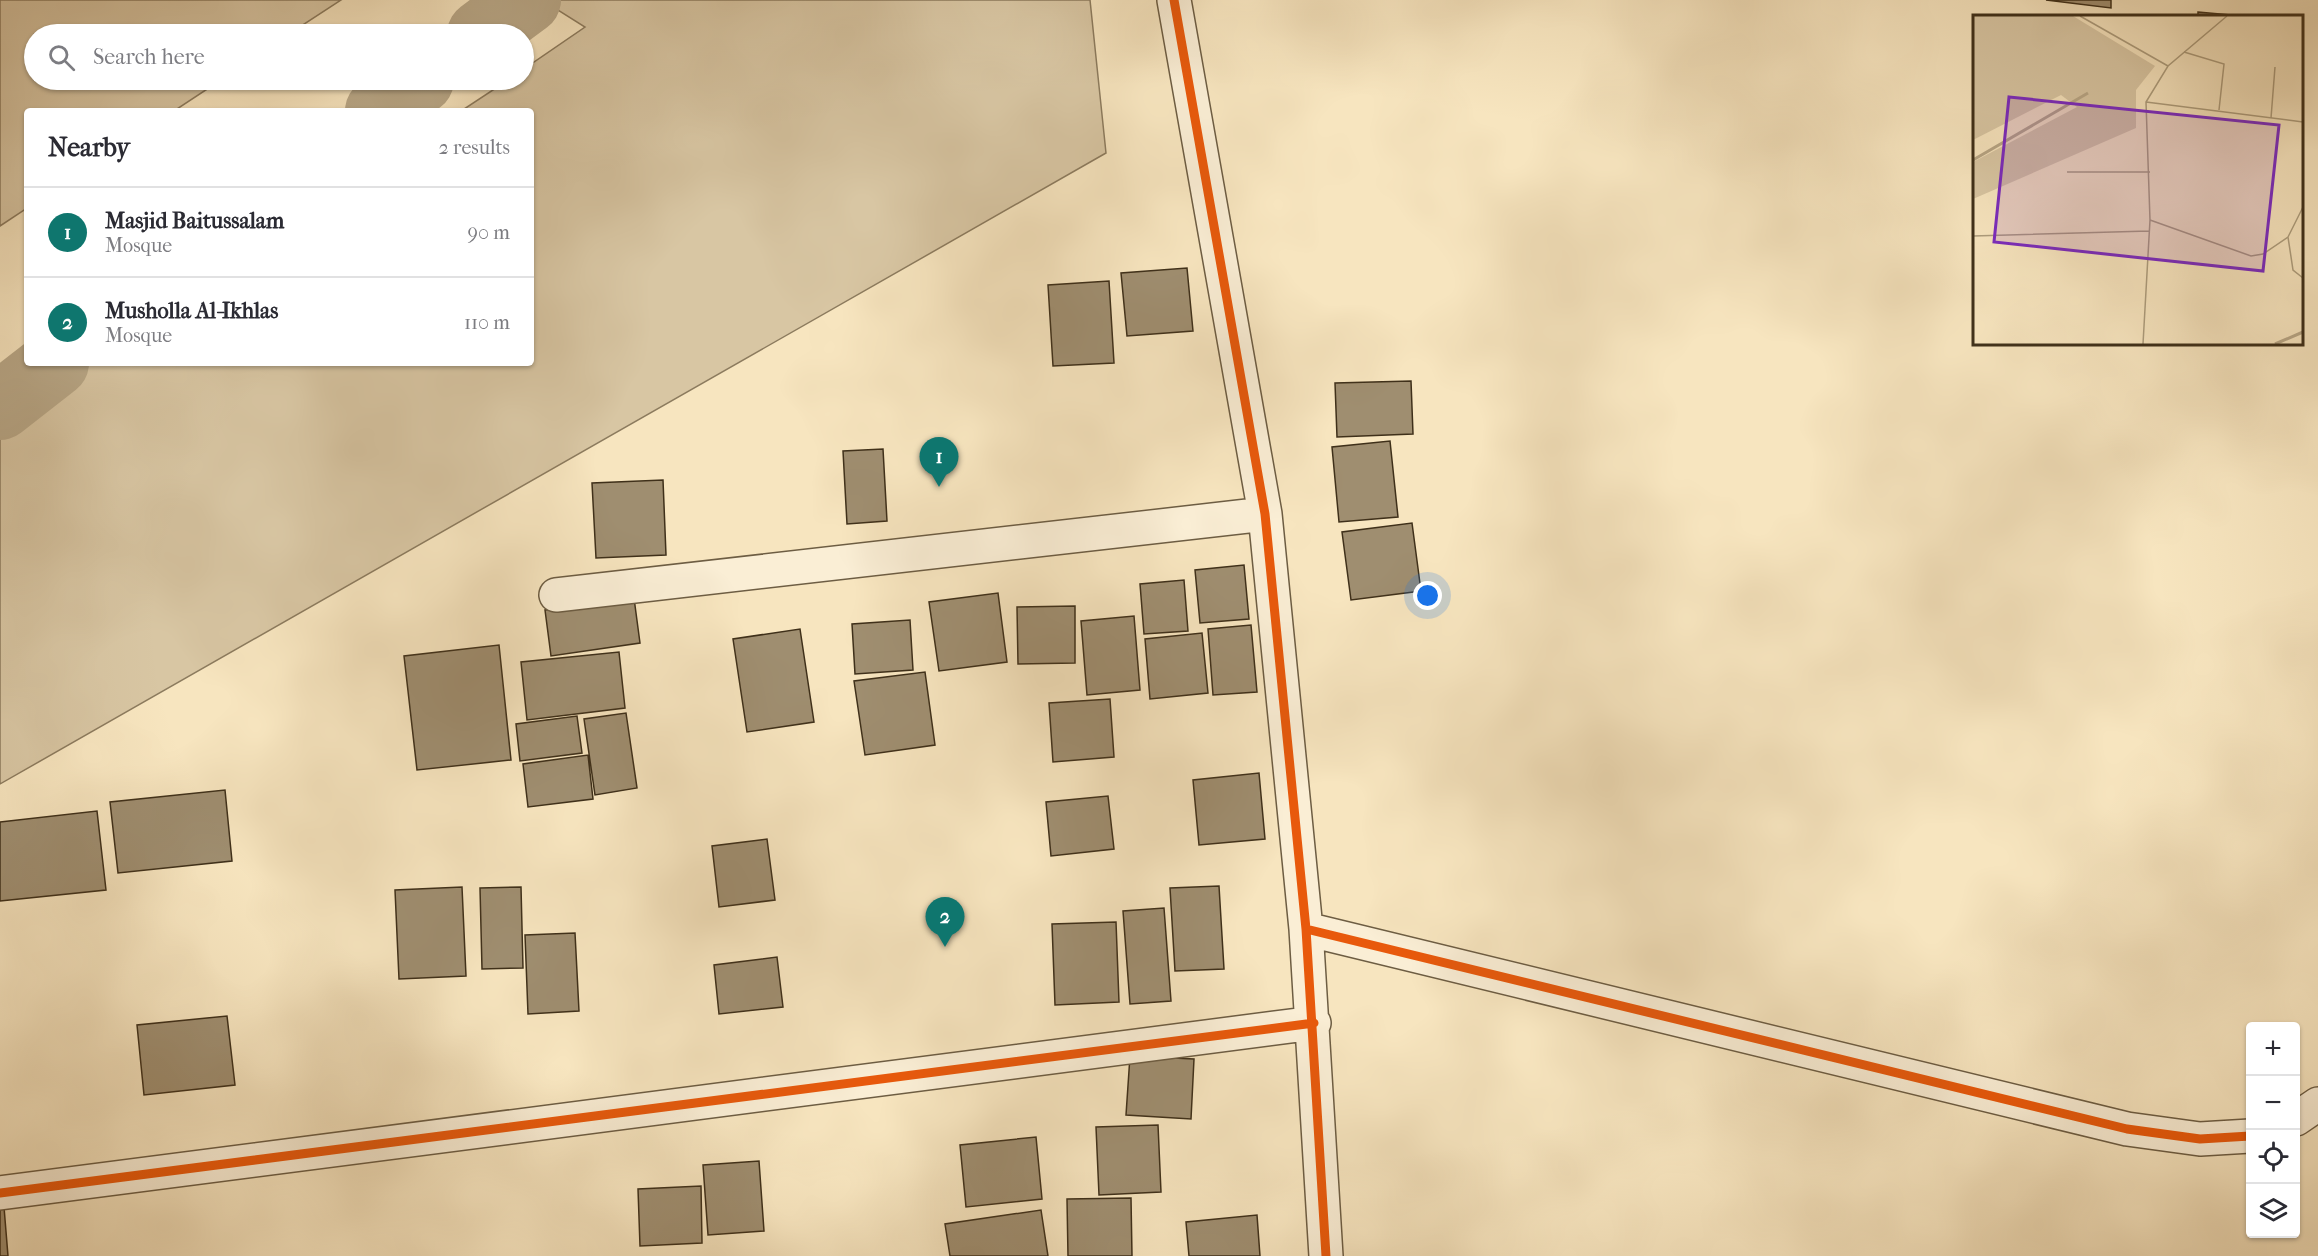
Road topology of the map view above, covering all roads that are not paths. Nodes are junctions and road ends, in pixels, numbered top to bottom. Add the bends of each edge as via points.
1 (1174, 0) edge
2 (1265, 514) junction
3 (556, 595) dead end
4 (1306, 929) junction
5 (1314, 1023) junction
6 (2318, 1104) edge
7 (2300, 1116) edge
8 (2246, 1136) edge
9 (0, 1193) edge
10 (1326, 1256) edge

1 - 2 street
2 - 3 street
2 - 4 street
4 - 5 street
4 - 8 street via 2127,1129 2200,1139
5 - 9 street
5 - 10 street
6 - 7 street

